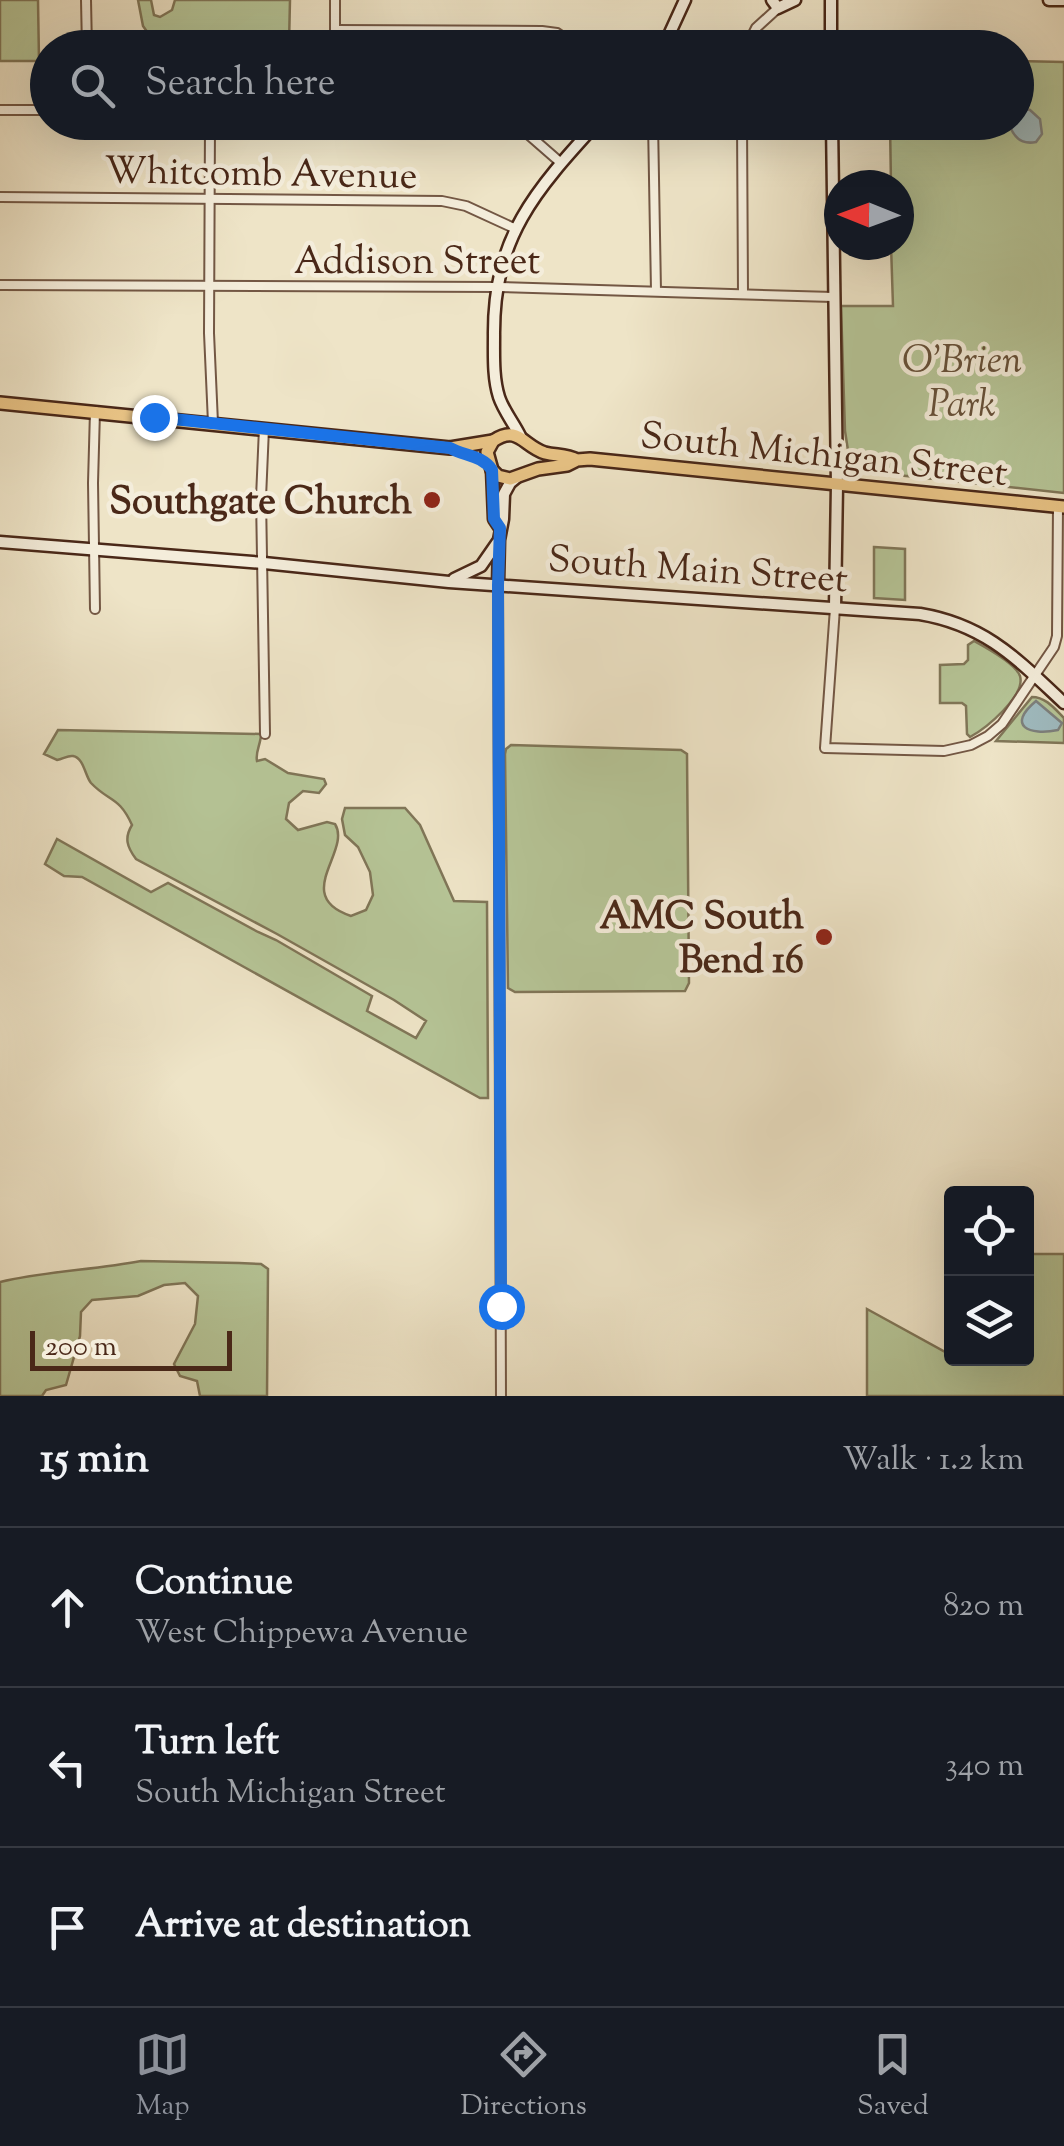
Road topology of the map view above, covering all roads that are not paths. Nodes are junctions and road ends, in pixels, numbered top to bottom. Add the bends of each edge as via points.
1 (86, 0) edge
2 (334, 0) edge
3 (795, 0) edge
4 (831, 0) edge
5 (1049, 0) edge
6 (1064, 0) edge
7 (684, 1) edge
8 (775, 4) edge
9 (87, 30) edge
10 (335, 30) edge
11 (671, 30) edge
12 (755, 30) edge
13 (831, 30) edge
14 (0, 110) edge
15 (30, 110) edge
16 (210, 140) edge
17 (535, 140) edge
18 (582, 140) edge
19 (653, 140) edge
20 (742, 140) edge
21 (832, 140) edge
22 (561, 163) junction
23 (0, 197) edge
24 (210, 200) junction
25 (516, 229) junction
26 (0, 285) edge
27 (208, 286) junction
28 (498, 287) junction
29 (656, 291) junction
30 (743, 293) junction
31 (833, 296) junction
32 (0, 403) edge
33 (504, 410) junction
34 (95, 412) junction
35 (213, 424) junction
36 (264, 428) junction
37 (495, 439) junction
38 (524, 441) junction
39 (450, 448) junction
40 (577, 460) junction
41 (490, 468) junction
42 (518, 476) junction
43 (837, 485) junction
44 (1061, 506) edge
45 (500, 534) junction
46 (0, 542) edge
47 (94, 550) junction
48 (264, 564) junction
49 (449, 582) junction
50 (498, 585) junction
51 (835, 607) junction
52 (96, 609) dead end
53 (1061, 624) edge
54 (1036, 675) junction
55 (1064, 703) edge
56 (265, 734) dead end
57 (501, 1396) edge

1 - 9 street
2 - 10 street
3 - 8 street
4 - 13 street
5 - 6 street
7 - 11 street
8 - 12 street
14 - 15 street
16 - 24 street
17 - 22 street
18 - 22 street
19 - 29 street
20 - 30 street
21 - 31 street
22 - 25 street
23 - 24 street, Whitcomb Avenue
24 - 25 street, Whitcomb Avenue via 450,202
24 - 27 street
25 - 28 street
26 - 27 street, Addison Street
27 - 28 street, Addison Street
27 - 35 street
28 - 29 street, Addison Street
28 - 33 street via 494,362
29 - 30 street, Addison Street
30 - 31 street, Addison Street
31 - 43 street
32 - 34 main road
33 - 37 street
33 - 38 street
34 - 35 main road
34 - 47 street
35 - 36 main road
36 - 39 main road
36 - 48 street
37 - 38 main road via 509,434
37 - 39 main road
37 - 41 main road via 487,452
38 - 40 main road, South Michigan Street
38 - 42 main road via 530,464
39 - 41 main road
40 - 42 main road, South Michigan Street
40 - 43 main road, South Michigan Street
41 - 42 main road via 504,478
41 - 45 street
42 - 45 street via 504,494
43 - 44 main road, South Michigan Street
43 - 51 street
44 - 53 street
45 - 49 street via 480,566
45 - 50 street
46 - 47 street, South Main Street
47 - 48 street, South Main Street
47 - 52 street
48 - 49 street, South Main Street
48 - 56 street
49 - 50 street, South Main Street
50 - 51 street, South Main Street
50 - 57 street
51 - 54 street, South Main Street via 950,620 998,643
51 - 54 street via 825,748 967,747 1002,724
53 - 54 street
54 - 55 street, South Main Street

